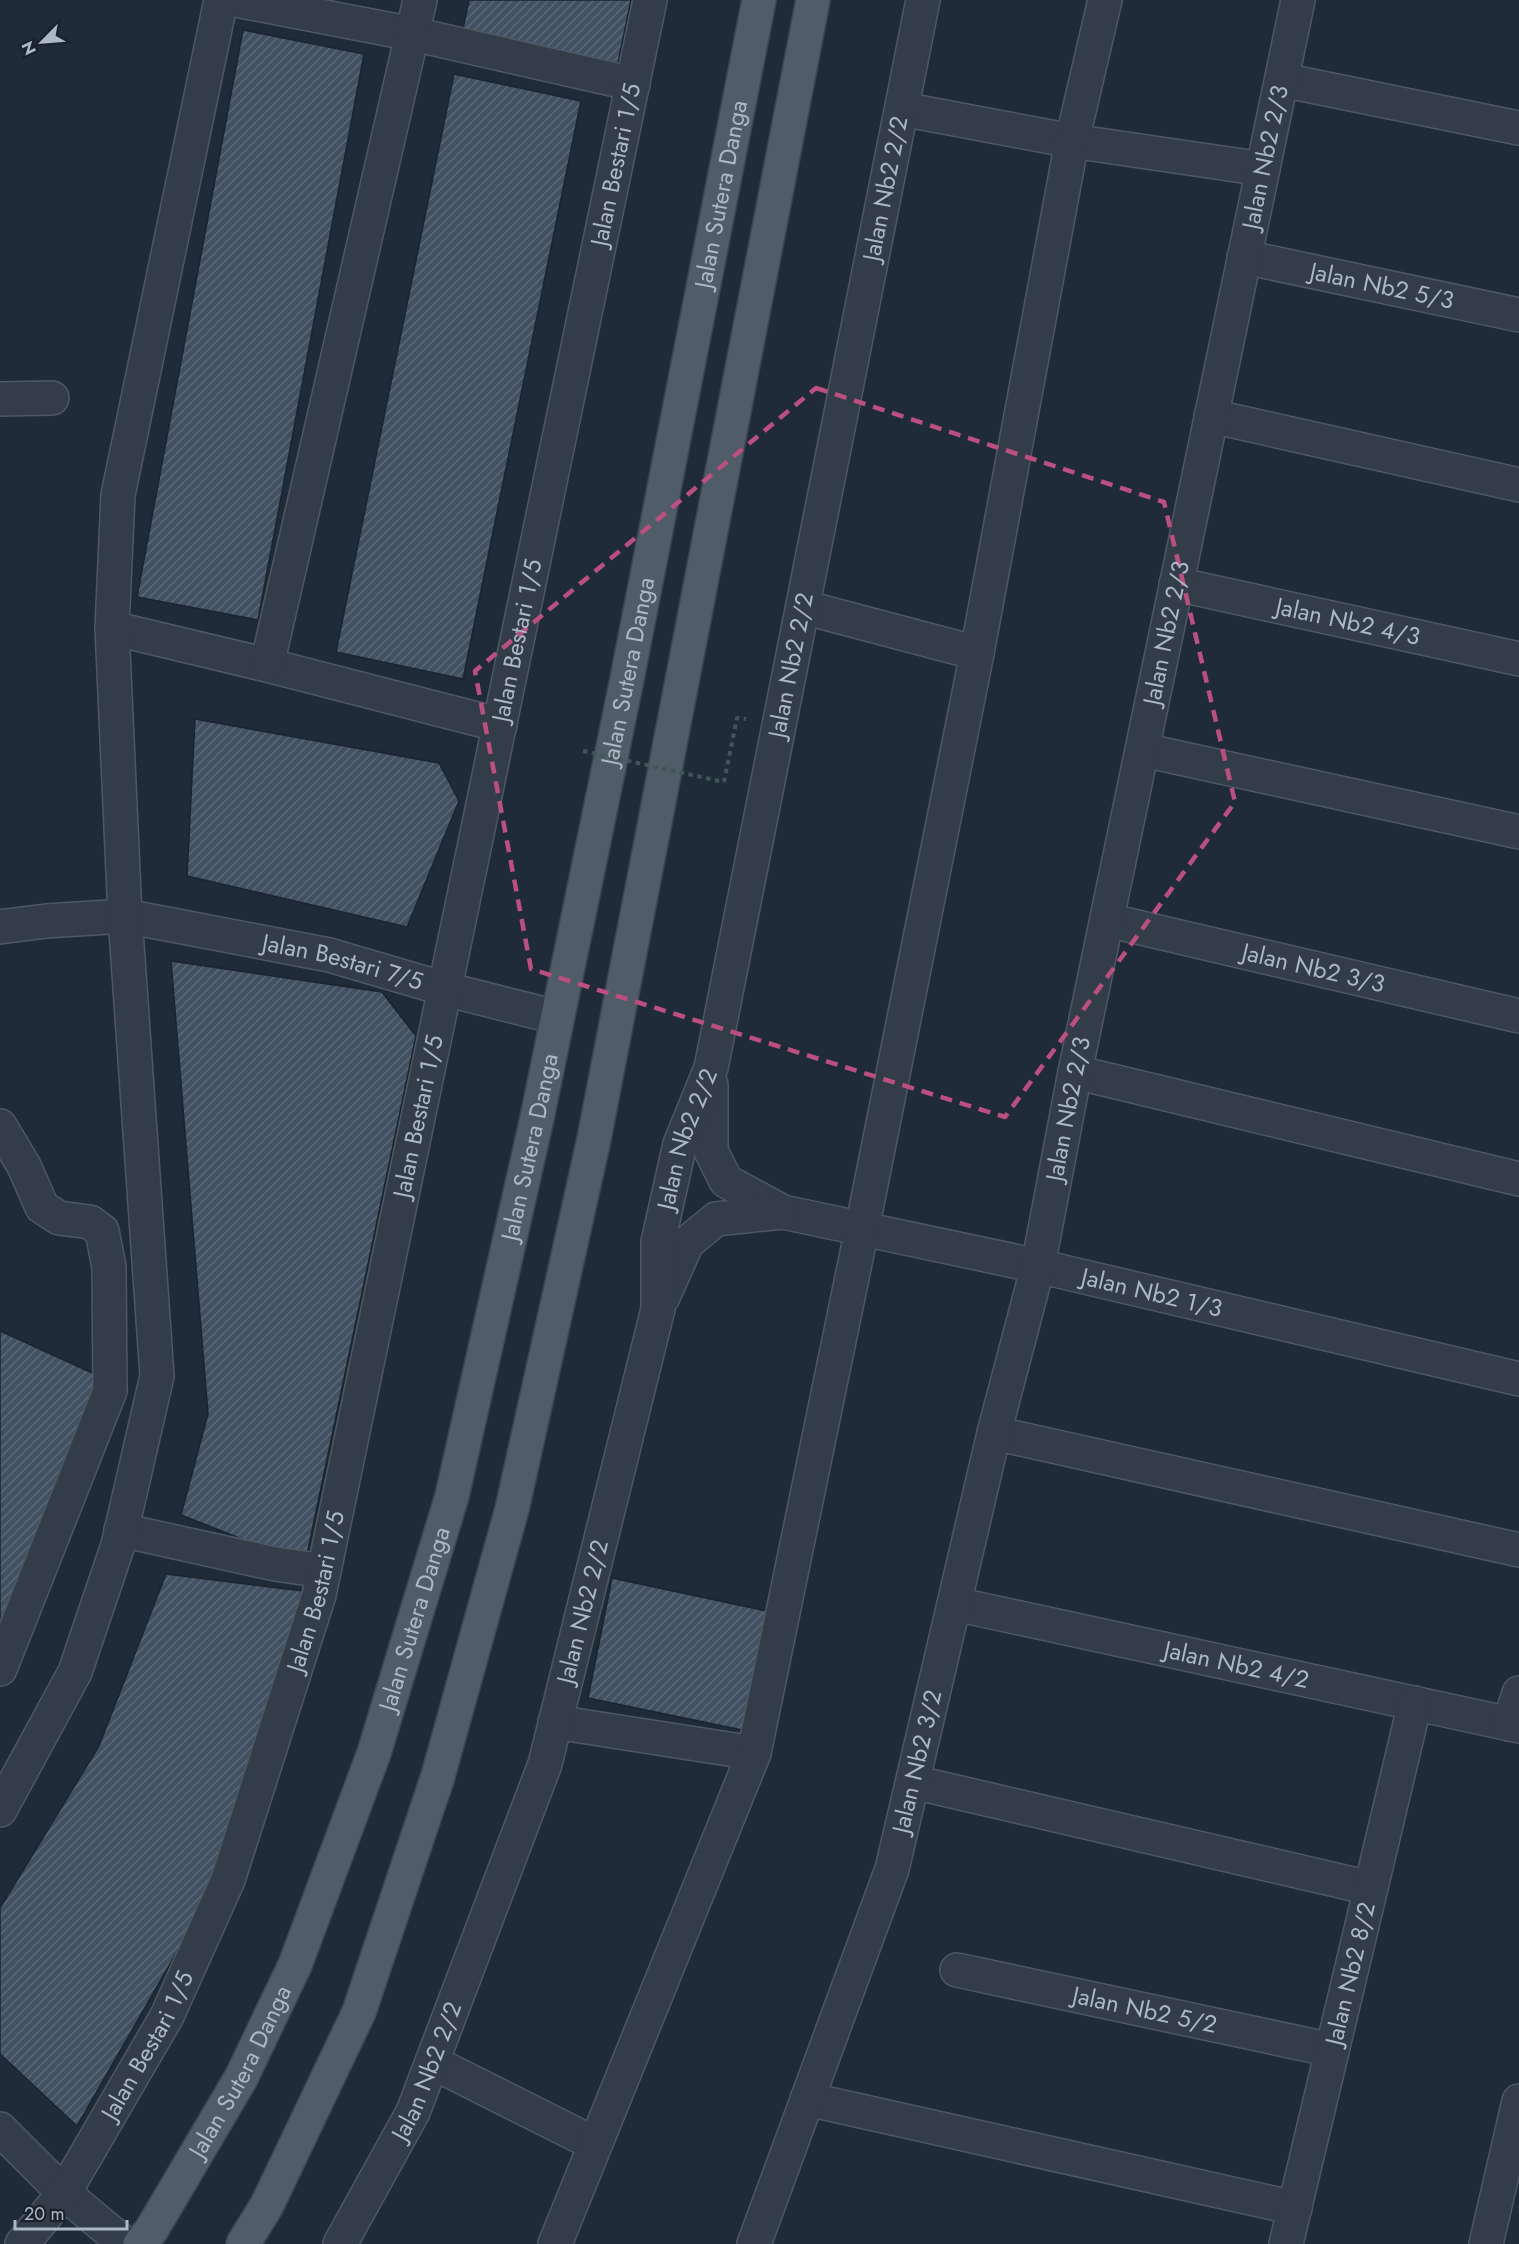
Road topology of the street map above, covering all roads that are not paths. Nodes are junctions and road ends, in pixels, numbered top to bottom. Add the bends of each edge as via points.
1 (220, 0) edge
2 (236, 0) edge
3 (420, 0) edge
4 (650, 0) edge
5 (759, 0) edge
6 (813, 0) edge
7 (923, 0) edge
8 (1105, 0) edge
9 (1298, 0) edge
10 (413, 34) junction
11 (1281, 80) junction
12 (633, 84) junction
13 (902, 108) junction
14 (1519, 128) edge
15 (1072, 141) junction
16 (1263, 169) junction
17 (1244, 257) junction
18 (1519, 315) edge
19 (52, 398) dead end
20 (0, 399) edge
21 (1211, 416) junction
22 (1519, 485) edge
23 (1176, 584) junction
24 (803, 607) junction
25 (112, 628) junction
26 (977, 653) junction
27 (1519, 659) edge
28 (267, 665) junction
29 (500, 725) junction
30 (1143, 750) junction
31 (1519, 832) edge
32 (125, 916) junction
33 (1107, 920) junction
34 (0, 927) edge
35 (445, 989) junction
36 (1519, 1016) edge
37 (556, 1017) junction
38 (711, 1068) junction
39 (1075, 1072) junction
40 (0, 1126) edge
41 (1519, 1179) edge
42 (783, 1212) junction
43 (862, 1229) junction
44 (1038, 1266) junction
45 (658, 1309) junction
46 (1519, 1379) edge
47 (994, 1432) junction
48 (121, 1530) junction
49 (1519, 1550) edge
50 (324, 1571) junction
51 (955, 1604) junction
52 (0, 1669) edge
53 (1519, 1693) edge
54 (1414, 1703) junction
55 (555, 1722) junction
56 (1514, 1725) edge
57 (754, 1753) junction
58 (913, 1782) junction
59 (0, 1810) edge
60 (1370, 1888) junction
61 (957, 1970) dead end
62 (1332, 2049) junction
63 (432, 2062) junction
64 (807, 2099) junction
65 (1519, 2101) edge
66 (0, 2129) edge
67 (595, 2144) junction
68 (64, 2193) junction
69 (1295, 2208) junction
70 (22, 2244) edge
71 (125, 2244) edge
72 (140, 2244) edge
73 (243, 2244) edge
74 (340, 2244) edge
75 (555, 2244) edge
76 (754, 2244) edge
77 (1286, 2244) edge
78 (1486, 2244) edge

1 - 25 street via 118,495
2 - 10 street
3 - 10 street
4 - 12 street, Jalan Bestari 1/5
5 - 37 main road, Jalan Sutera Danga via 629,667
6 - 73 main road via 594,1139 512,1509 438,1776 359,2012 267,2205
7 - 13 street, Jalan Nb2 2/2
8 - 15 street
9 - 11 street, Jalan Nb2 2/3
10 - 12 street
10 - 28 street
11 - 14 street
11 - 16 street, Jalan Nb2 2/3
12 - 29 street, Jalan Bestari 1/5
13 - 15 street
13 - 24 street, Jalan Nb2 2/2
15 - 16 street
15 - 26 street
16 - 17 street, Jalan Nb2 2/3
17 - 18 street, Jalan Nb2 5/3
17 - 21 street, Jalan Nb2 2/3
19 - 20 street
21 - 22 street
21 - 23 street, Jalan Nb2 2/3
23 - 27 street, Jalan Nb2 4/3
23 - 30 street, Jalan Nb2 2/3
24 - 26 street
24 - 38 street, Jalan Nb2 2/2
25 - 28 street
25 - 32 street
26 - 43 street
28 - 29 street
29 - 35 street, Jalan Bestari 1/5
30 - 31 street
30 - 33 street, Jalan Nb2 2/3
32 - 34 street, Jalan Bestari 7/5
32 - 35 street, Jalan Bestari 7/5 via 329,955
32 - 48 street via 157,1376
33 - 36 street, Jalan Nb2 3/3
33 - 39 street, Jalan Nb2 2/3
35 - 37 street, Jalan Bestari 7/5
35 - 50 street, Jalan Bestari 1/5
37 - 72 main road, Jalan Sutera Danga via 452,1496 374,1754 295,1965 241,2078
38 - 42 street, Jalan Nb2 1/3 via 711,1151 726,1180
38 - 45 street, Jalan Nb2 2/2 via 680,1144 658,1242
39 - 41 street
39 - 44 street, Jalan Nb2 2/3
40 - 52 street via 42,1207 59,1218 90,1222 102,1231 109,1267 110,1380 110,1391
42 - 43 street, Jalan Nb2 1/3
42 - 45 street, Jalan Nb2 1/3 via 716,1219 687,1243
43 - 44 street, Jalan Nb2 1/3
43 - 57 street
44 - 46 street, Jalan Nb2 1/3
44 - 47 street, Jalan Nb2 3/2
45 - 55 street, Jalan Nb2 2/2
47 - 49 street
47 - 51 street, Jalan Nb2 3/2
48 - 50 street
48 - 59 street via 75,1672
50 - 68 street, Jalan Bestari 1/5 via 228,1880 167,2016
51 - 54 street, Jalan Nb2 4/2
51 - 58 street, Jalan Nb2 3/2
53 - 56 street
54 - 56 street, Jalan Nb2 4/2
54 - 60 street, Jalan Nb2 8/2
55 - 57 street
55 - 63 street, Jalan Nb2 2/2 via 546,1764
57 - 67 street
58 - 60 street
58 - 64 street, Jalan Nb2 3/2 via 892,1869
60 - 62 street, Jalan Nb2 8/2
61 - 62 street, Jalan Nb2 5/2
62 - 69 street, Jalan Nb2 8/2
63 - 67 street
63 - 74 street, Jalan Nb2 2/2 via 413,2112
64 - 69 street
64 - 76 street, Jalan Nb2 3/2
65 - 78 street
66 - 68 street
67 - 75 street
68 - 70 street, Jalan Bestari 1/5
68 - 71 street
69 - 77 street, Jalan Nb2 8/2

